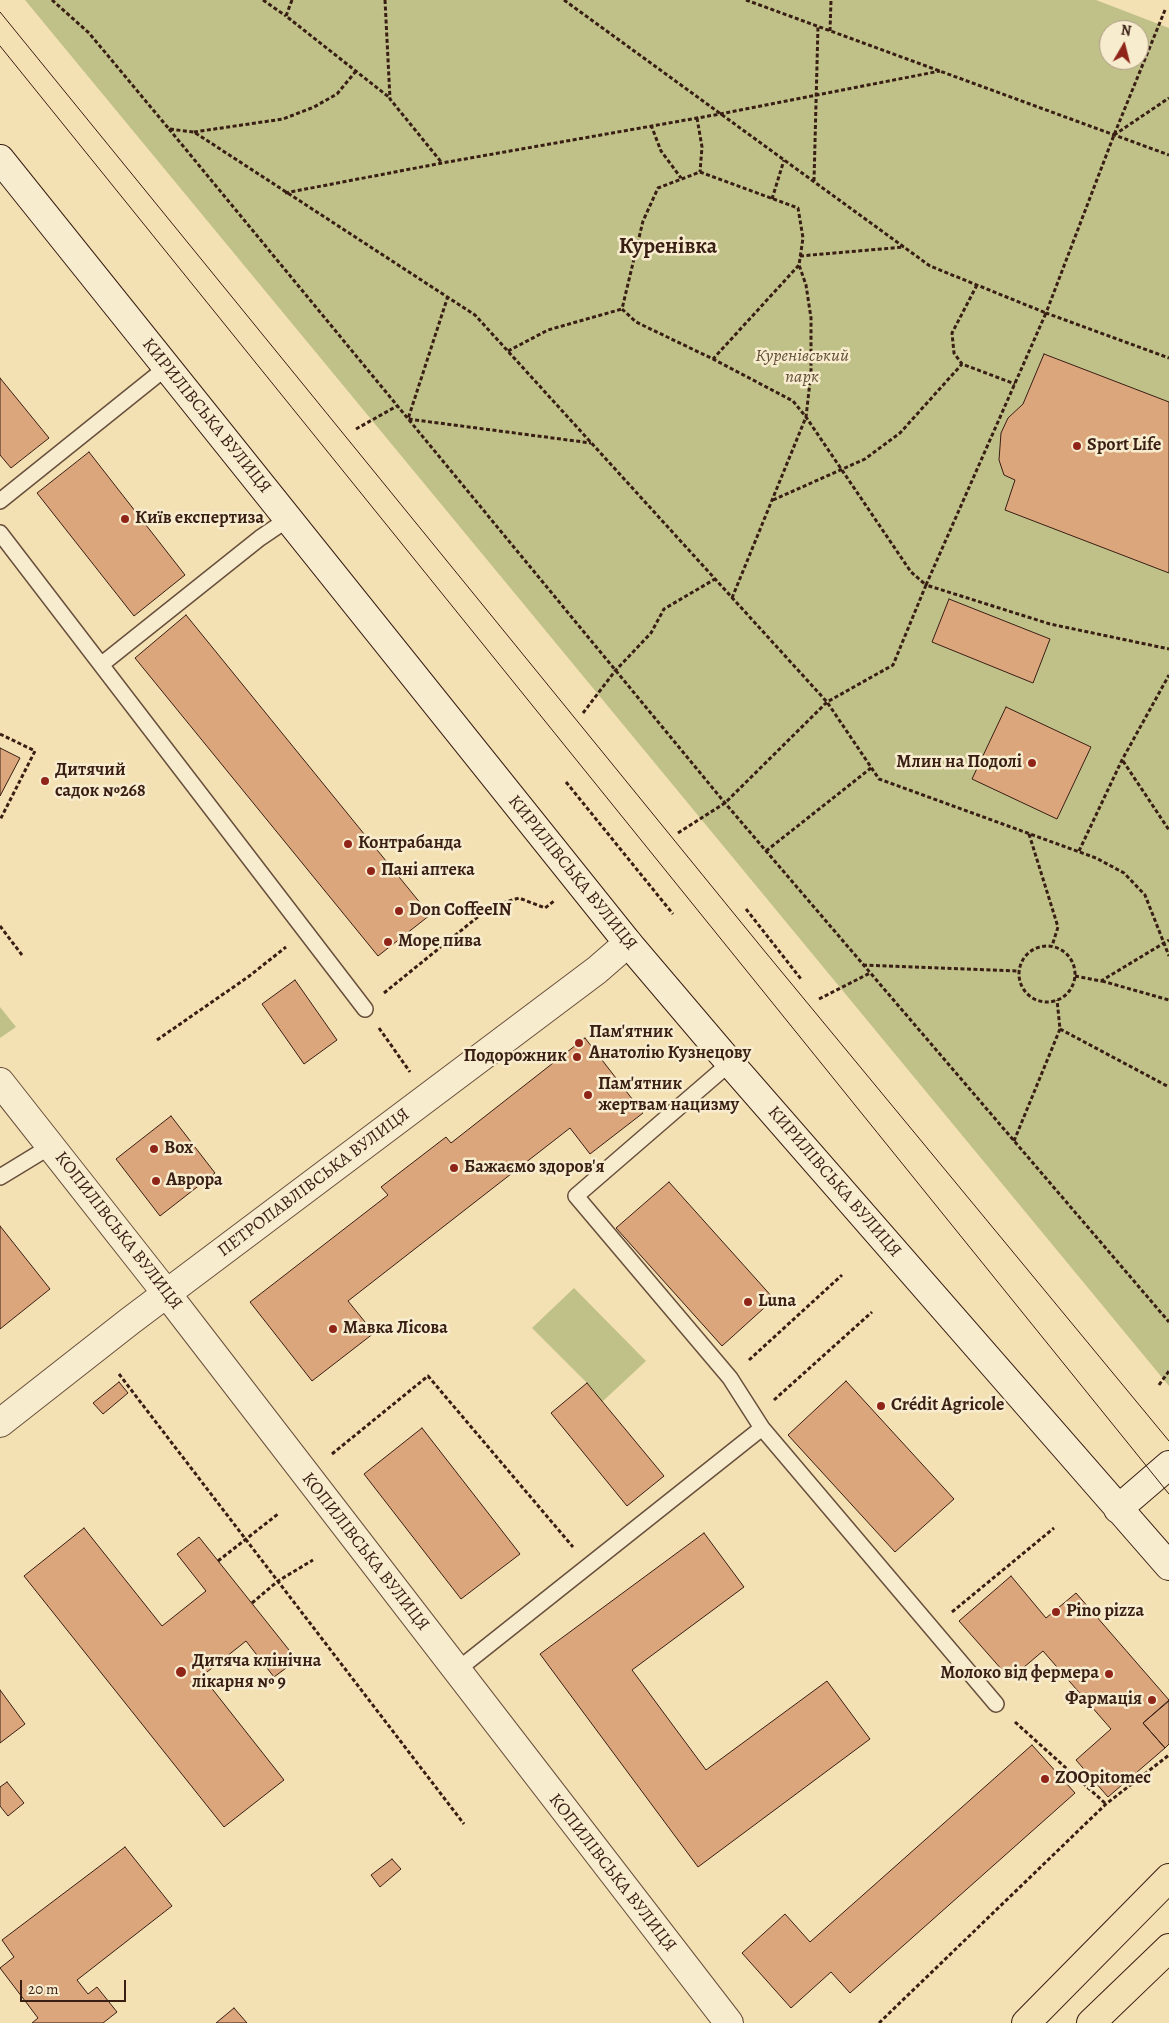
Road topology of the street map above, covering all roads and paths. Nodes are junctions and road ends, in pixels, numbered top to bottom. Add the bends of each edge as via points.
1 (52, 0) edge
2 (263, 0) edge
3 (292, 0) edge
4 (385, 0) edge
5 (564, 0) edge
6 (746, 0) edge
7 (831, 0) edge
8 (1165, 10) dead end
9 (286, 16) junction
10 (818, 26) junction
11 (830, 31) junction
12 (940, 71) junction
13 (356, 72) junction
14 (816, 95) junction
15 (1169, 98) edge
16 (390, 99) junction
17 (720, 114) junction
18 (697, 118) junction
19 (651, 125) junction
20 (169, 129) junction
21 (194, 132) junction
22 (1114, 135) junction
23 (1169, 155) edge
24 (0, 159) edge
25 (784, 160) junction
26 (442, 163) junction
27 (700, 172) junction
28 (681, 178) junction
29 (814, 182) junction
30 (285, 193) junction
31 (772, 199) junction
32 (904, 247) junction
33 (800, 256) junction
34 (799, 265) junction
35 (976, 285) junction
36 (448, 296) junction
37 (622, 309) junction
38 (1046, 313) junction
39 (508, 352) junction
40 (1169, 358) edge
41 (713, 359) junction
42 (962, 364) junction
43 (167, 367) junction
44 (1015, 384) junction
45 (397, 406) junction
46 (806, 417) junction
47 (408, 420) junction
48 (356, 430) dead end
49 (591, 443) junction
50 (841, 468) junction
51 (772, 500) junction
52 (0, 501) edge
53 (288, 519) junction
54 (0, 533) edge
55 (715, 579) junction
56 (926, 585) junction
57 (732, 598) junction
58 (1169, 649) edge
59 (102, 664) junction
60 (615, 671) junction
61 (1169, 675) edge
62 (827, 702) junction
63 (583, 713) dead end
64 (0, 734) edge
65 (1122, 760) junction
66 (871, 768) junction
67 (566, 782) dead end
68 (725, 804) junction
69 (0, 820) edge
70 (1169, 830) edge
71 (678, 833) dead end
72 (1029, 833) junction
73 (1079, 851) junction
74 (766, 852) junction
75 (555, 900) dead end
76 (746, 909) dead end
77 (673, 914) dead end
78 (0, 926) edge
79 (1169, 940) edge
80 (628, 943) junction
81 (1164, 943) junction
82 (1052, 946) junction
83 (22, 954) dead end
84 (1169, 956) edge
85 (265, 964) dead end
86 (863, 965) junction
87 (1019, 971) junction
88 (870, 972) junction
89 (1075, 976) junction
90 (801, 979) dead end
91 (1101, 981) junction
92 (819, 999) dead end
93 (1057, 1000) junction
94 (1169, 1000) edge
95 (365, 1009) junction
96 (1060, 1029) junction
97 (157, 1040) dead end
98 (730, 1064) junction
99 (410, 1073) dead end
100 (0, 1082) edge
101 (1169, 1087) edge
102 (1014, 1141) junction
103 (51, 1146) junction
104 (0, 1177) edge
105 (842, 1275) dead end
106 (167, 1294) junction
107 (872, 1312) dead end
108 (1169, 1322) edge
109 (1169, 1371) edge
110 (119, 1374) dead end
111 (730, 1378) junction
112 (1159, 1385) dead end
113 (758, 1422) junction
114 (0, 1423) edge
115 (332, 1454) dead end
116 (1169, 1465) edge
117 (1118, 1509) junction
118 (278, 1514) dead end
119 (1054, 1528) dead end
120 (246, 1540) junction
121 (313, 1560) dead end
122 (218, 1561) dead end
123 (589, 1566) junction
124 (1169, 1566) edge
125 (278, 1581) junction
126 (252, 1603) dead end
127 (932, 1629) junction
128 (456, 1671) junction
129 (996, 1704) joint
130 (1169, 1755) edge
131 (1106, 1804) junction
132 (464, 1824) dead end
133 (1169, 1878) edge
134 (1169, 1948) edge
135 (728, 2023) edge
136 (879, 2023) edge
137 (1026, 2023) edge
138 (1092, 2023) edge

1 - 20 path via 89,33
2 - 9 path
3 - 9 path
4 - 16 path
5 - 17 path
6 - 10 path
7 - 11 path
8 - 22 path
9 - 13 path
10 - 11 path
10 - 14 path
11 - 12 path
12 - 14 path
12 - 22 path
13 - 16 path
13 - 21 path via 337,94 282,119
14 - 17 path
14 - 29 path
15 - 22 path
16 - 26 path
17 - 18 path
17 - 25 path
18 - 19 path
18 - 27 path via 702,148
19 - 26 path
19 - 28 path via 662,151
20 - 21 path
20 - 45 path
21 - 30 path
22 - 23 path
22 - 38 path
24 - 43 street, КИРИЛІВСЬКА ВУЛИЦЯ
25 - 29 path
25 - 31 path
26 - 30 path
27 - 28 path
27 - 31 path
28 - 37 path via 658,188 643,221
29 - 32 path
30 - 36 path
31 - 33 path via 798,208 803,238
32 - 33 path
32 - 35 path via 930,266
33 - 34 path
34 - 41 path
34 - 46 path via 811,318 811,373
35 - 38 path
35 - 42 path via 952,333 954,354
36 - 39 path via 475,315
36 - 47 path
37 - 39 path via 548,330
37 - 41 path via 636,322
38 - 40 path
38 - 44 path
39 - 49 path
41 - 46 path via 792,401
42 - 44 path
42 - 50 path via 900,433 865,459
43 - 52 lane
43 - 53 street, КИРИЛІВСЬКА ВУЛИЦЯ
44 - 56 path
45 - 47 path
45 - 48 path
46 - 50 path
46 - 51 path
47 - 49 path
47 - 60 path
49 - 55 path
50 - 51 path
50 - 56 path via 911,572
51 - 57 path
53 - 59 lane
53 - 80 street, КИРИЛІВСЬКА ВУЛИЦЯ
54 - 59 lane
55 - 57 path
55 - 60 path via 664,609 652,633
56 - 58 path via 1050,624
56 - 62 path via 893,665
57 - 62 path
59 - 95 lane
60 - 63 path
60 - 68 path
61 - 65 path
62 - 66 path
62 - 68 path
64 - 69 path via 35,751
65 - 70 path
65 - 73 path
66 - 72 path via 879,779
66 - 74 path
67 - 77 path
68 - 71 path
68 - 74 path
72 - 73 path
72 - 82 path via 1058,927
73 - 81 path via 1124,873 1138,888
74 - 86 path
75 - 95 path via 545,908 519,898 490,907
76 - 90 path
78 - 83 path
79 - 81 path
80 - 98 street, КИРИЛІВСЬКА ВУЛИЦЯ
80 - 106 street, ПЕТРОПАВЛІВСЬКА ВУЛИЦЯ via 597,970
81 - 84 path
81 - 91 path
82 - 87 path via 1034,949 1021,962
82 - 89 path via 1068,955 1073,962
85 - 97 path
86 - 87 path
86 - 88 path
87 - 93 path via 1019,980 1030,996 1038,1000
88 - 92 path
88 - 102 path
89 - 91 path
89 - 93 path via 1071,989
91 - 94 path
93 - 96 path
95 - 99 path
96 - 101 path
96 - 102 path
98 - 111 lane via 576,1196
98 - 117 street, КИРИЛІВСЬКА ВУЛИЦЯ
100 - 103 street, КОПИЛІВСЬКА ВУЛИЦЯ
102 - 108 path
103 - 104 lane
103 - 106 street, КОПИЛІВСЬКА ВУЛИЦЯ
105 - 111 path
106 - 114 street, ПЕТРОПАВЛІВСЬКА ВУЛИЦЯ
106 - 128 street, КОПИЛІВСЬКА ВУЛИЦЯ
107 - 113 path
109 - 112 path
110 - 120 path
111 - 113 lane
113 - 123 lane
113 - 127 lane
115 - 123 path via 428,1376
116 - 117 street
117 - 124 street, КИРИЛІВСЬКА ВУЛИЦЯ
118 - 120 path
119 - 127 path
120 - 122 path
120 - 125 path
121 - 125 path
123 - 128 lane
125 - 126 path
125 - 132 path
127 - 129 lane
128 - 135 street, КОПИЛІВСЬКА ВУЛИЦЯ
129 - 131 path
130 - 131 path
131 - 136 path
133 - 137 main road
134 - 138 main road

